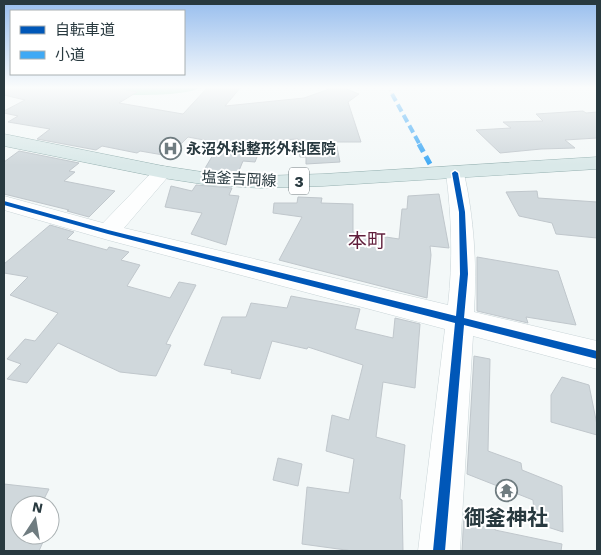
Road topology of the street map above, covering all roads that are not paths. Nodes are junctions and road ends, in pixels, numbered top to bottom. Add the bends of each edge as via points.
1 (4, 140) edge
2 (597, 162) edge
3 (162, 172) junction
4 (455, 173) junction
5 (4, 203) edge
6 (108, 232) junction
7 (460, 321) junction
8 (597, 355) edge
9 (438, 551) edge

1 - 3 main road, 塩釜吉岡線 / 3
2 - 4 main road, 塩釜吉岡線 / 3
3 - 4 main road, 塩釜吉岡線 / 3 via 260,182
3 - 6 street
4 - 7 street via 462,212 464,274
5 - 6 street
6 - 7 street
7 - 8 street
7 - 9 street

